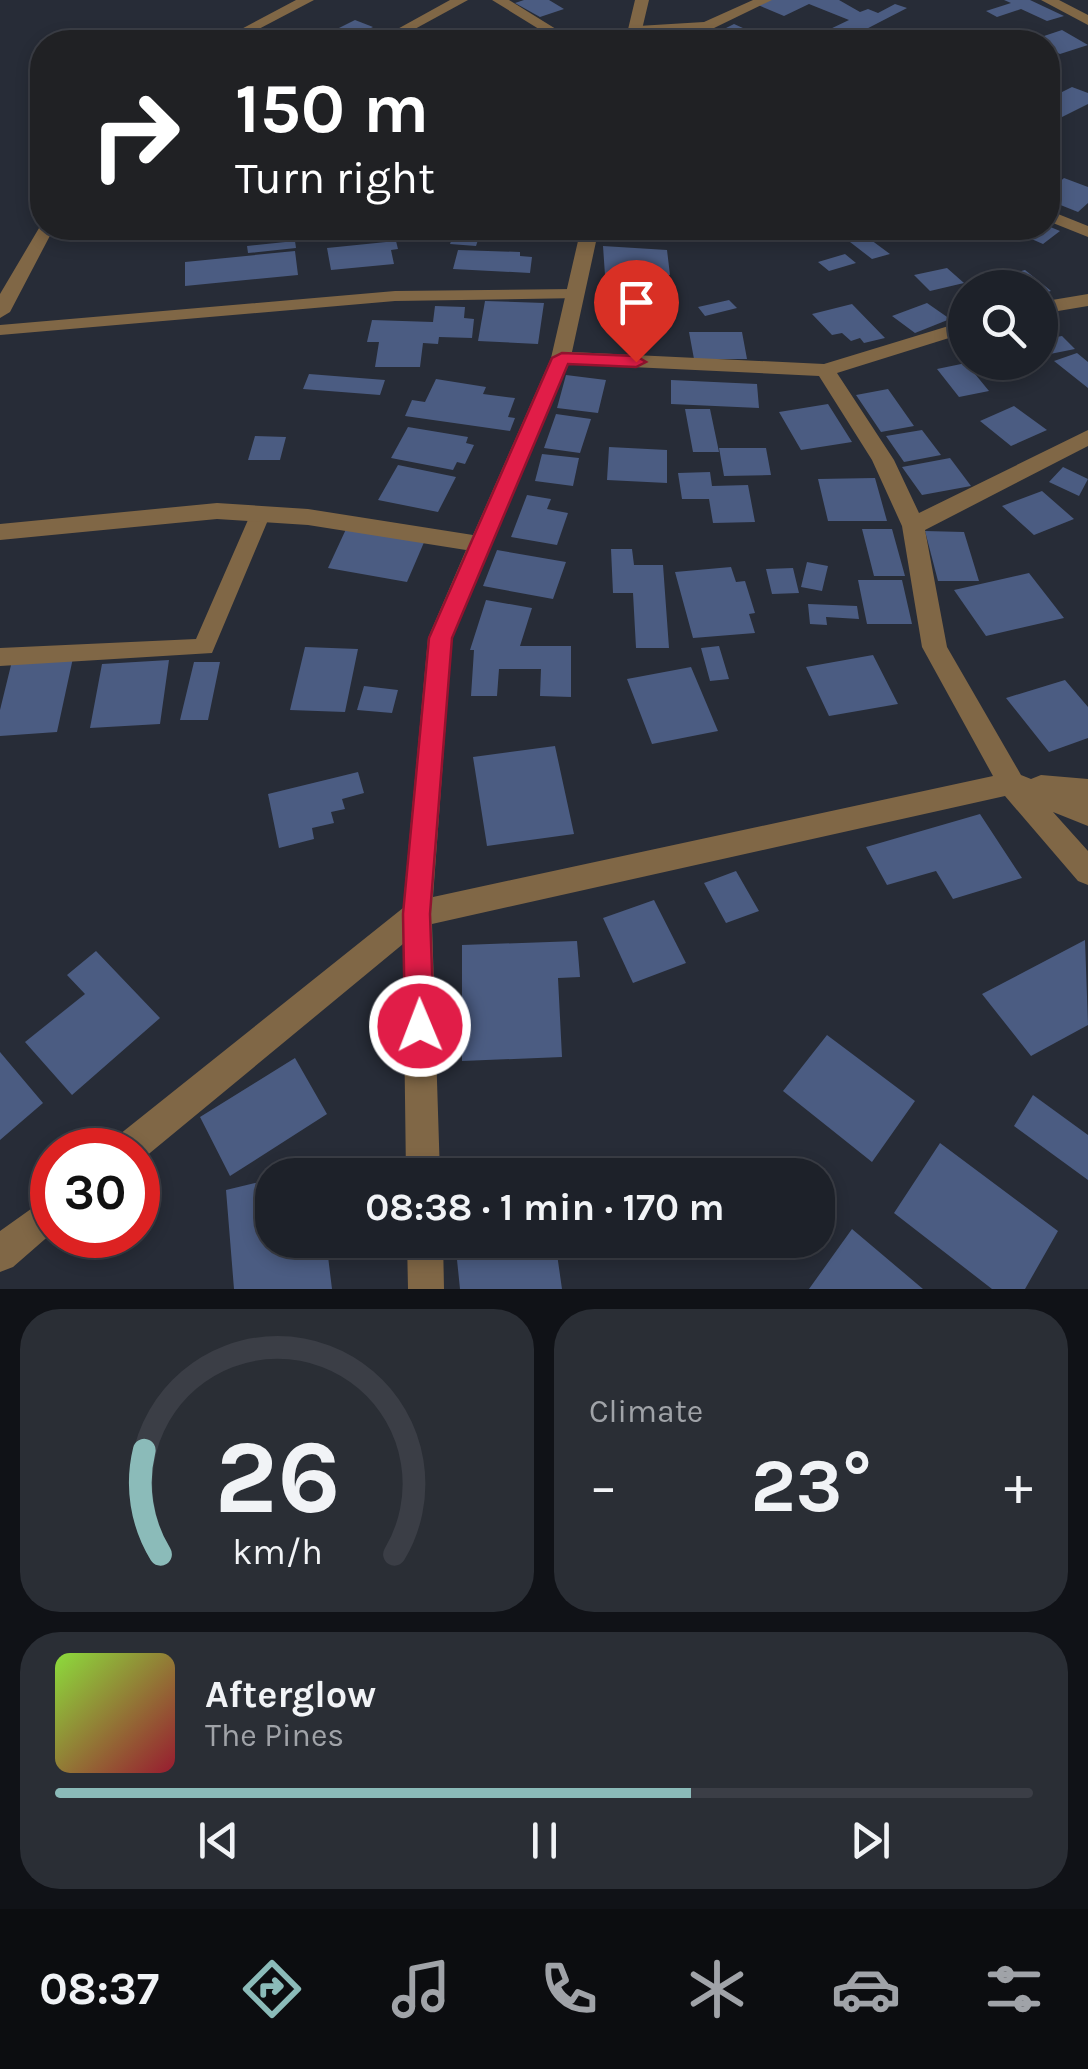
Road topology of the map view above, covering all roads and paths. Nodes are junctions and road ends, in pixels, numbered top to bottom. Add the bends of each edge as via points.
1 (307, 0) edge
2 (461, 0) edge
3 (499, 0) edge
4 (642, 0) edge
5 (765, 0) edge
6 (1048, 0) edge
7 (1084, 0) edge
8 (1065, 8) junction
9 (1088, 22) edge
10 (248, 30) edge
11 (404, 30) edge
12 (550, 30) edge
13 (636, 30) edge
14 (679, 30) edge
15 (39, 240) edge
16 (587, 240) edge
17 (576, 294) junction
18 (1088, 300) edge
19 (1058, 305) edge
20 (0, 312) edge
21 (0, 330) edge
22 (948, 332) edge
23 (562, 358) junction
24 (825, 370) junction
25 (1088, 438) edge
26 (262, 513) junction
27 (912, 526) junction
28 (0, 532) edge
29 (481, 544) junction
30 (0, 657) edge
31 (1011, 783) junction
32 (1088, 790) edge
33 (1088, 814) edge
34 (1088, 872) edge
35 (417, 914) junction
36 (154, 1128) edge
37 (423, 1158) edge
38 (30, 1229) edge
39 (0, 1254) edge
40 (425, 1258) edge
41 (426, 1289) edge

1 - 10 street
2 - 11 street
3 - 12 street
4 - 13 street
5 - 14 street via 708,26
6 - 8 street
7 - 8 street
8 - 9 street
15 - 20 street
16 - 17 street
17 - 21 lane via 363,298
17 - 23 street
18 - 19 street
22 - 24 street
23 - 24 street
23 - 29 street
24 - 27 street via 884,460
25 - 27 street
26 - 28 street via 172,513
26 - 29 street
26 - 30 lane via 204,647
27 - 31 street via 935,648
29 - 35 street via 440,638
31 - 32 street
31 - 33 street
31 - 34 street
31 - 35 street
35 - 36 street
35 - 37 street
38 - 39 street
40 - 41 street

